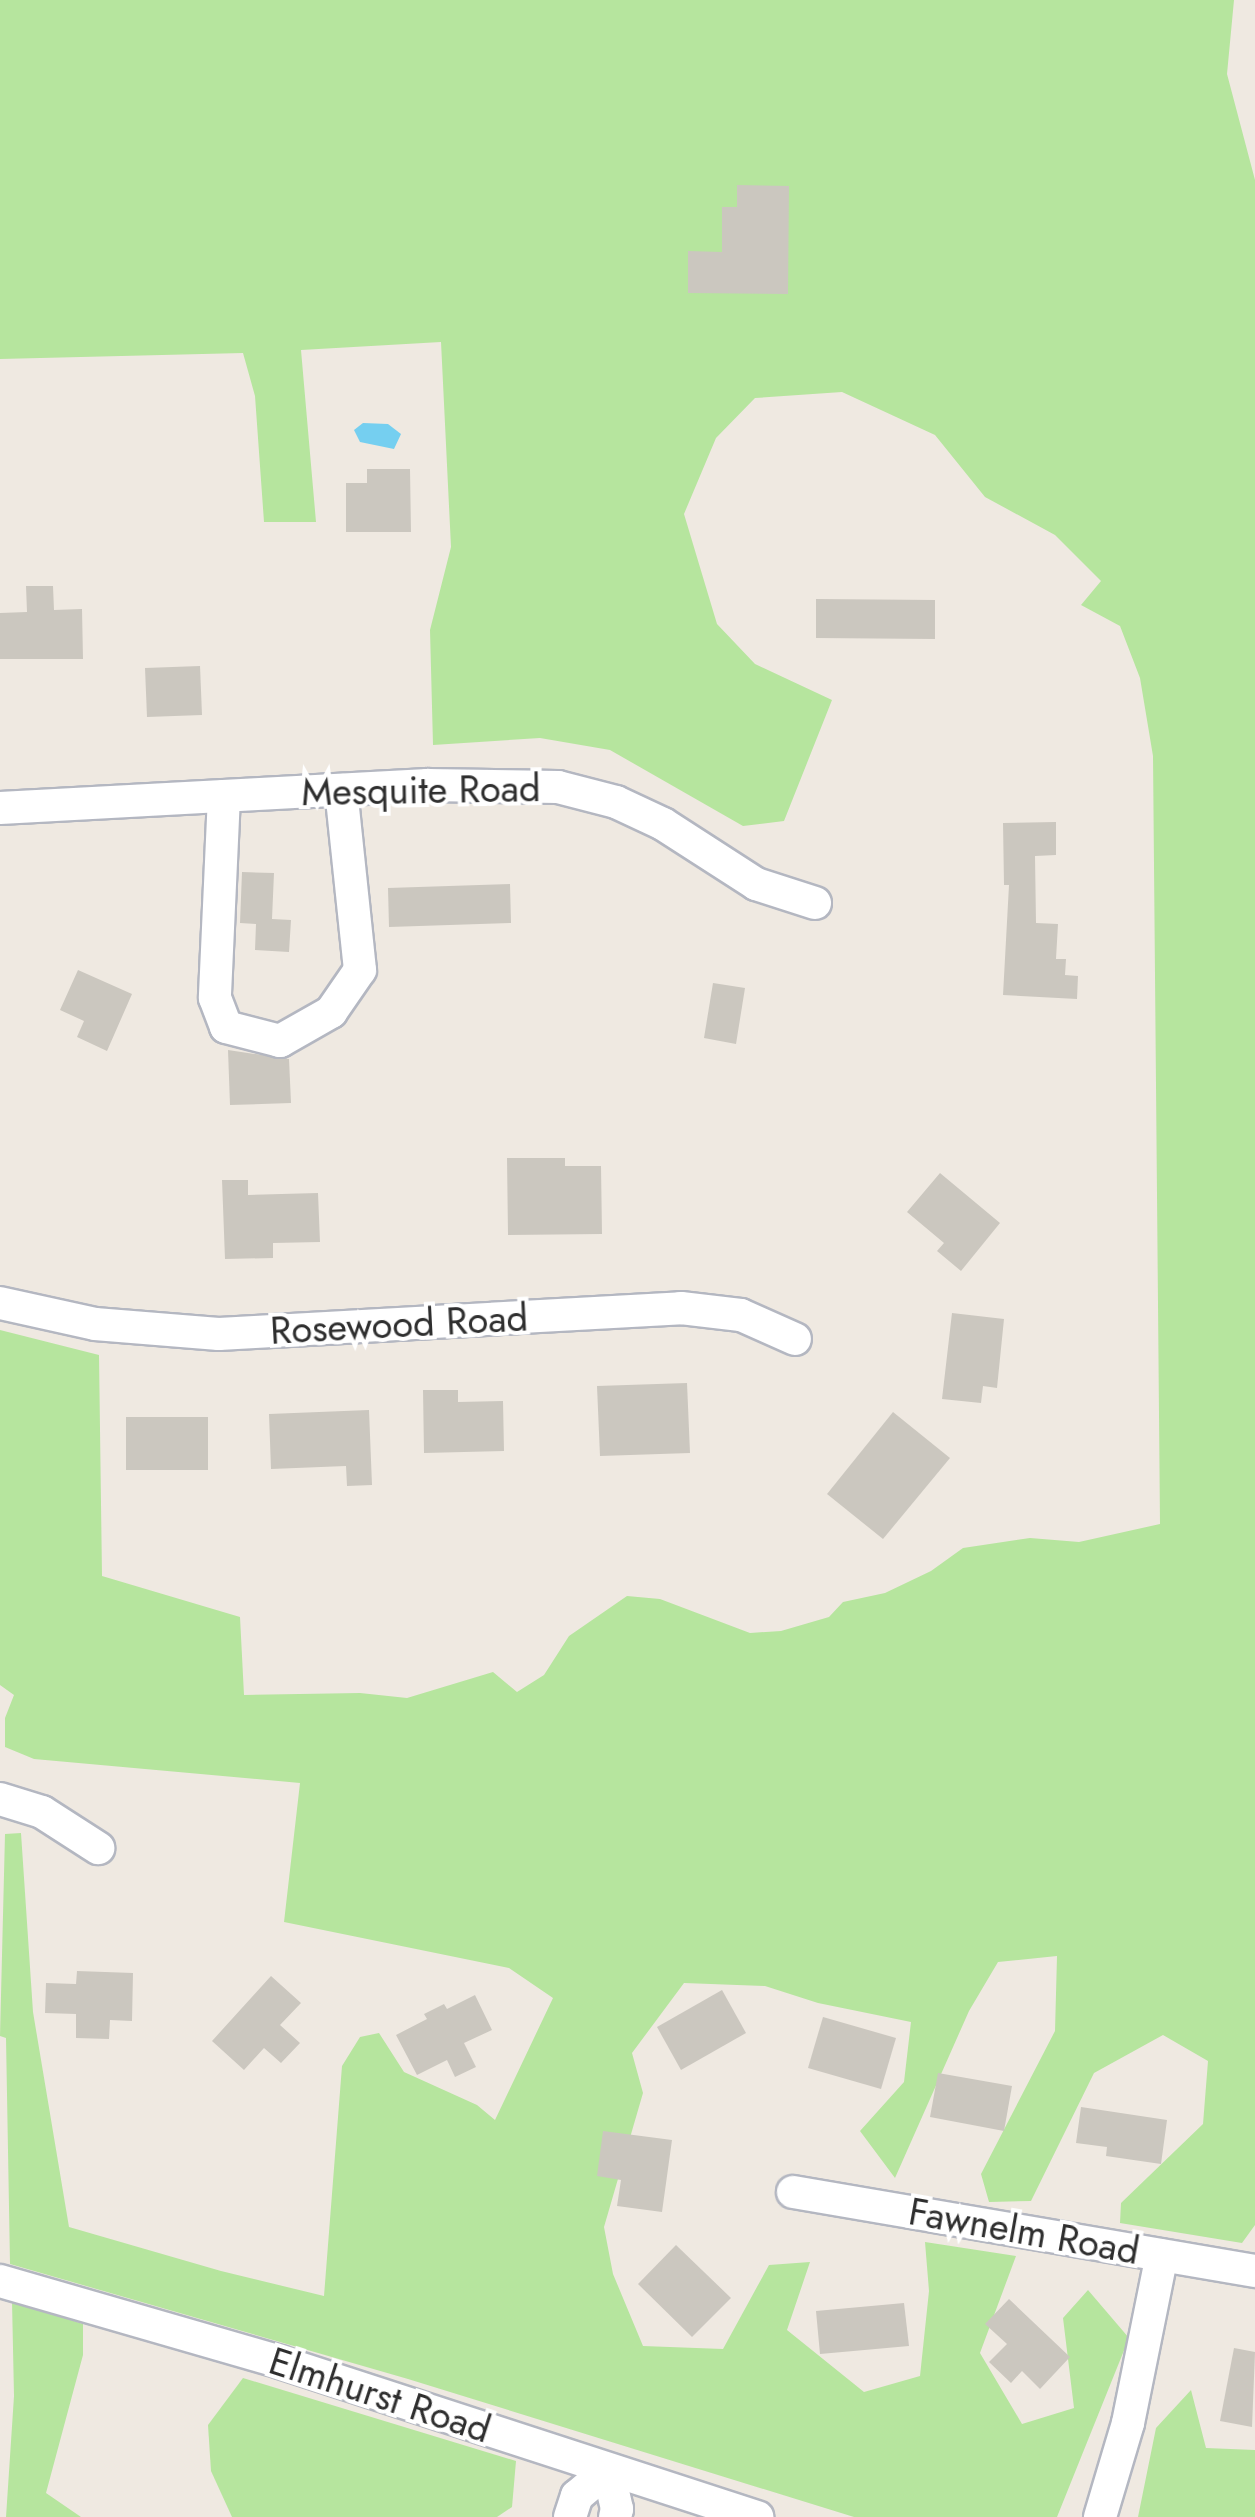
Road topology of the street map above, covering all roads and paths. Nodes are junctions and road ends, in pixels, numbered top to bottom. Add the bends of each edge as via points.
1 (342, 790) junction
2 (224, 796) junction
3 (0, 808) edge
4 (815, 903) dead end
5 (0, 1303) edge
6 (795, 1339) dead end
7 (0, 1800) edge
8 (98, 1848) dead end
9 (793, 2192) dead end
10 (1162, 2255) junction
11 (1255, 2270) edge
12 (0, 2281) edge
13 (608, 2470) junction
14 (570, 2517) edge
15 (614, 2517) edge
16 (757, 2517) edge
17 (1100, 2517) edge

1 - 2 street, Mesquite Road
1 - 2 street via 360,970 331,1012 280,1041 226,1028 215,998
1 - 4 street, Mesquite Road via 558,787 616,802 664,824 756,884
2 - 3 street, Mesquite Road
5 - 6 street, Rosewood Road via 95,1324 219,1334 682,1308 741,1316
7 - 8 street via 42,1812
9 - 10 street, Fawnelm Road
10 - 11 street, Fawnelm Road
10 - 17 street via 1128,2423
12 - 13 street, Elmhurst Road via 280,2362
13 - 14 street via 577,2496
13 - 15 street via 618,2508
13 - 16 street, Elmhurst Road

